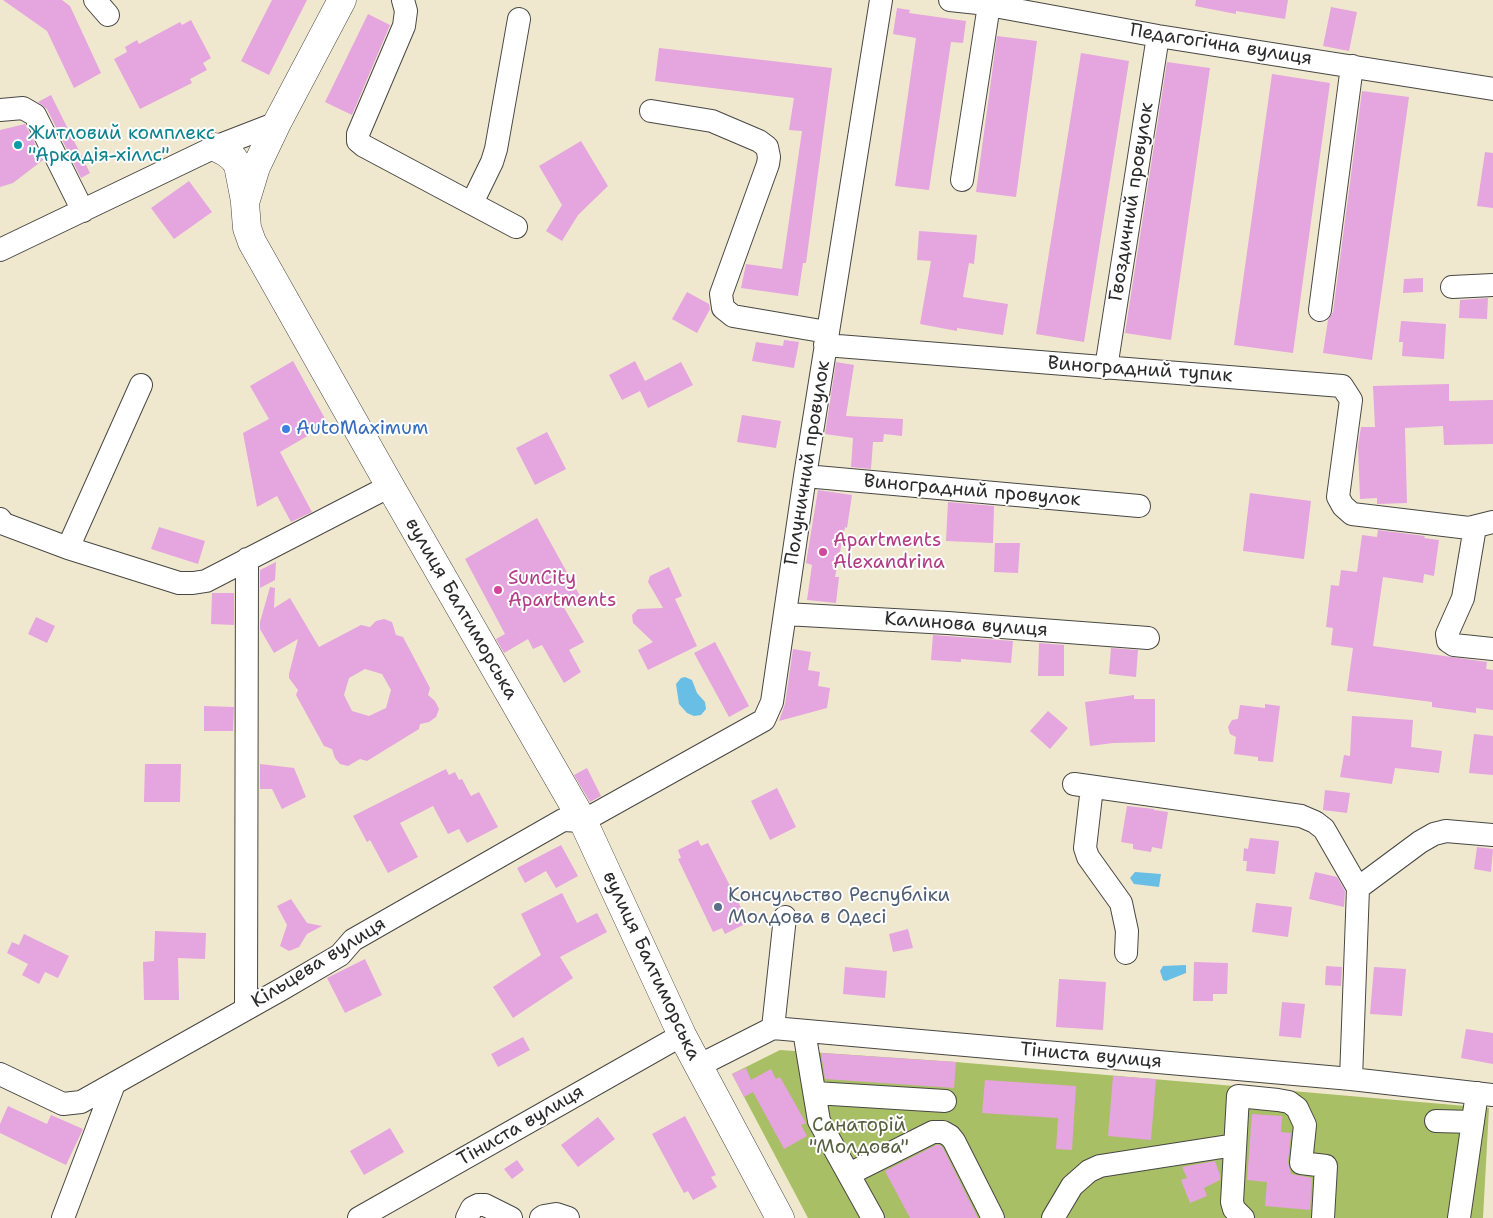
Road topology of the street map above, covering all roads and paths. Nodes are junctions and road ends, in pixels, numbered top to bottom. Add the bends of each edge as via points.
1 (342, 0) edge
2 (403, 0) edge
3 (881, 0) edge
4 (950, 0) edge
5 (989, 5) junction
6 (519, 19) dead end
7 (1158, 36) junction
8 (1352, 66) junction
9 (1493, 89) edge
10 (0, 110) edge
11 (651, 111) dead end
12 (277, 123) junction
13 (215, 147) junction
14 (962, 180) dead end
15 (245, 203) junction
16 (472, 204) junction
17 (84, 211) junction
18 (516, 227) dead end
19 (0, 250) edge
20 (1493, 285) edge
21 (1452, 287) dead end
22 (1320, 310) dead end
23 (826, 339) junction
24 (1106, 368) junction
25 (141, 385) dead end
26 (805, 476) junction
27 (390, 486) junction
28 (1139, 506) dead end
29 (1, 524) edge
30 (1484, 524) edge
31 (68, 548) junction
32 (248, 559) junction
33 (785, 614) junction
34 (1148, 638) dead end
35 (1493, 649) edge
36 (584, 821) junction
37 (1493, 835) edge
38 (1358, 888) junction
39 (785, 917) dead end
40 (1126, 952) dead end
41 (246, 1009) junction
42 (773, 1028) junction
43 (804, 1031) junction
44 (682, 1035) junction
45 (698, 1066) junction
46 (0, 1074) edge
47 (1352, 1079) junction
48 (114, 1084) junction
49 (815, 1093) junction
50 (1485, 1094) edge
51 (945, 1102) dead end
52 (1436, 1121) dead end
53 (1473, 1122) junction
54 (1235, 1145) junction
55 (849, 1174) junction
56 (63, 1218) edge
57 (359, 1218) edge
58 (467, 1218) edge
59 (511, 1218) edge
60 (541, 1218) edge
61 (568, 1218) edge
62 (780, 1218) edge
63 (873, 1218) edge
64 (993, 1218) edge
65 (1053, 1218) edge
66 (1243, 1218) edge
67 (1323, 1218) edge
68 (1459, 1218) edge

1 - 12 main road, вулиця Балтиморська
2 - 16 street via 406,11 404,26 358,134 358,141
3 - 23 street, Полуничний провулок
4 - 5 street, Педагогічна вулиця
5 - 7 street, Педагогічна вулиця
5 - 14 street
6 - 16 street via 496,149
7 - 8 street, Педагогічна вулиця
7 - 24 street, Гвоздичний провулок
8 - 9 street, Педагогічна вулиця
8 - 22 street
10 - 17 street via 23,108 35,115
11 - 23 street, Виноградний тупик via 712,121 767,147 768,164 721,294 724,308 733,316
12 - 13 street
12 - 15 main road, вулиця Балтиморська via 256,167
13 - 15 main road via 238,165
13 - 17 street
15 - 27 main road, вулиця Балтиморська via 252,242
16 - 18 street
17 - 19 street
20 - 21 street
23 - 24 street, Виноградний тупик
23 - 26 street, Полуничний провулок
24 - 30 street, Виноградний тупик via 1342,386 1351,400 1338,497 1343,506 1352,514 1469,528
25 - 31 street
26 - 28 street, Виноградний провулок
26 - 33 street, Полуничний провулок
27 - 32 street
27 - 36 main road, вулиця Балтиморська
29 - 31 street
30 - 35 street via 1463,598 1447,634 1454,646
31 - 32 street via 179,583 206,581
32 - 41 street
33 - 34 street, Калинова вулиця
33 - 36 street, Полуничний провулок via 772,702 764,720
36 - 41 street, Кільцева вулиця via 563,820 353,940 340,955
36 - 44 main road, вулиця Балтиморська
37 - 38 street via 1446,831 1434,834
38 - 40 street via 1324,829 1301,816 1083,785 1085,848 1121,903 1127,931
38 - 47 street
39 - 42 street
41 - 48 street, Кільцева вулиця
42 - 43 street, Тіниста вулиця
42 - 45 street
43 - 47 street, Тіниста вулиця
43 - 49 street
44 - 45 main road, вулиця Балтиморська
44 - 57 street, Тіниста вулиця
45 - 62 main road, вулиця Балтиморська
46 - 48 street, Кільцева вулиця via 63,1104 81,1102
47 - 50 street, Тіниста вулиця
48 - 56 street
49 - 51 street
49 - 55 street via 819,1121
50 - 53 street
52 - 53 street
53 - 68 street
54 - 65 street via 1100,1166 1072,1186
54 - 66 street via 1232,1202
54 - 67 street via 1238,1096 1289,1102 1297,1108 1305,1125 1301,1163 1326,1166
55 - 63 street
55 - 64 street via 933,1132 943,1132 954,1141
58 - 59 street via 478,1204
60 - 61 street via 556,1214

